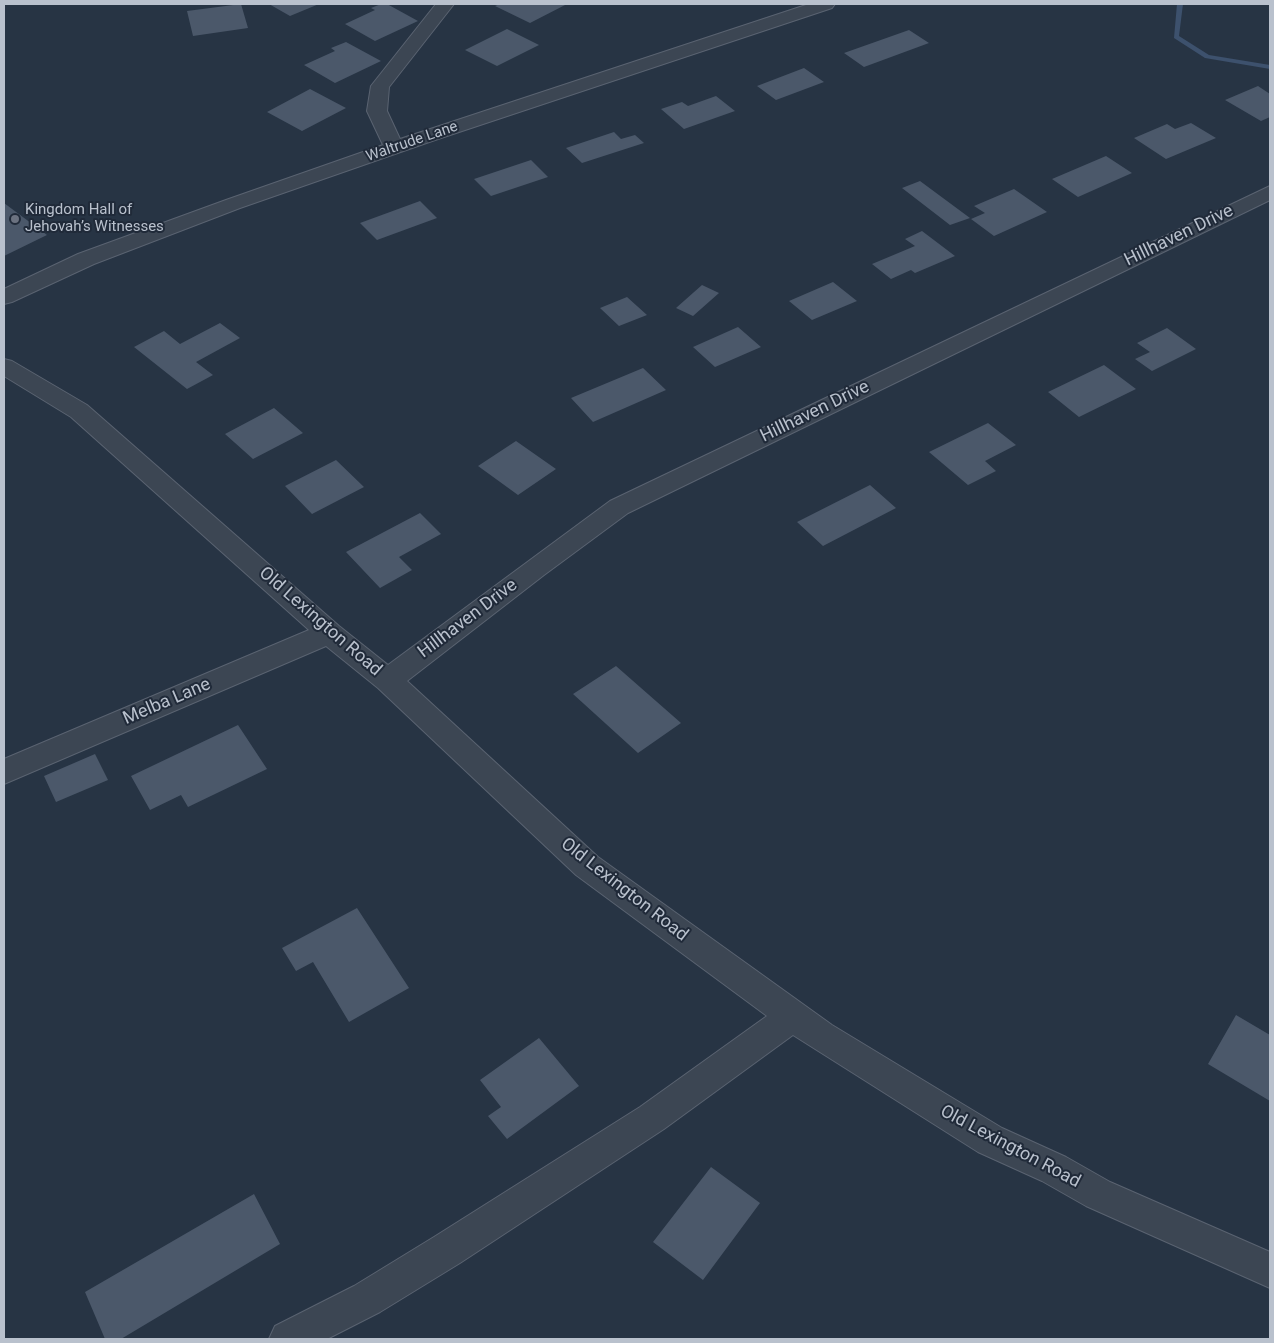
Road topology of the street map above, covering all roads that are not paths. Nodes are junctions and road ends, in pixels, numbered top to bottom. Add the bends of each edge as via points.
1 (445, 4) edge
2 (826, 4) edge
3 (394, 148) junction
4 (1270, 192) edge
5 (4, 297) edge
6 (4, 366) edge
7 (329, 633) junction
8 (388, 680) junction
9 (4, 772) edge
10 (793, 1016) junction
11 (1270, 1270) edge
12 (288, 1339) edge

1 - 3 street via 380,86 377,111
2 - 3 street, Waltrude Lane
3 - 5 street, Waltrude Lane via 95,256
4 - 8 street, Hillhaven Drive via 619,507
6 - 7 street, Old Lexington Road via 79,411
7 - 8 street, Old Lexington Road
7 - 9 street, Melba Lane
8 - 10 street, Old Lexington Road via 587,866
10 - 11 street, Old Lexington Road via 820,1036 990,1140 1054,1169 1098,1194
10 - 12 street via 652,1118 463,1240 367,1299

